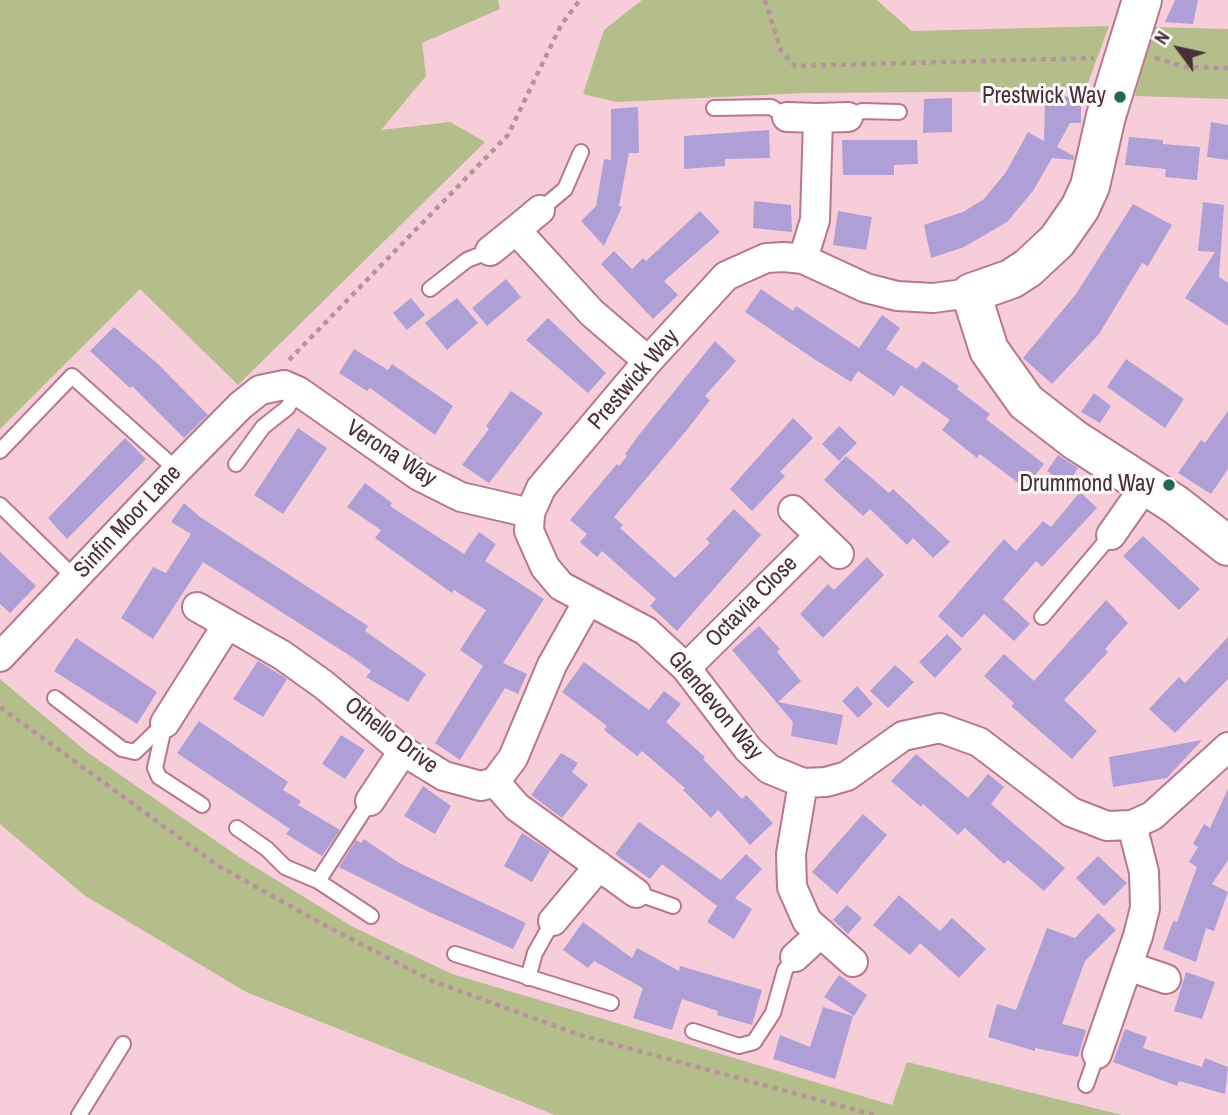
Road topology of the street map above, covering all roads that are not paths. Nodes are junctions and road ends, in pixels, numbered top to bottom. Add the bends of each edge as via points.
1 (1142, 0) edge
2 (714, 108) dead end
3 (899, 112) dead end
4 (787, 117) joint
5 (848, 117) joint
6 (818, 118) junction
7 (581, 152) dead end
8 (540, 209) joint
9 (516, 230) junction
10 (490, 251) joint
11 (803, 259) junction
12 (430, 289) dead end
13 (971, 293) junction
14 (648, 361) junction
15 (298, 390) junction
16 (0, 451) edge
17 (236, 464) dead end
18 (177, 470) junction
19 (1146, 485) junction
20 (0, 505) edge
21 (793, 510) dead end
22 (530, 513) junction
23 (1111, 535) joint
24 (1226, 540) edge
25 (75, 578) junction
26 (589, 601) junction
27 (197, 607) dead end
28 (1042, 617) dead end
29 (227, 625) junction
30 (0, 657) edge
31 (686, 668) junction
32 (55, 698) dead end
33 (165, 723) junction
34 (1228, 747) edge
35 (403, 751) junction
36 (495, 782) junction
37 (803, 783) junction
38 (370, 802) joint
39 (202, 804) dead end
40 (1132, 825) junction
41 (237, 828) dead end
42 (599, 866) junction
43 (318, 881) junction
44 (636, 893) joint
45 (673, 906) dead end
46 (371, 916) dead end
47 (553, 921) joint
48 (821, 933) junction
49 (455, 954) dead end
50 (795, 957) joint
51 (853, 962) dead end
52 (1128, 966) junction
53 (528, 978) junction
54 (1166, 979) dead end
55 (611, 1003) dead end
56 (693, 1031) dead end
57 (123, 1044) dead end
58 (1097, 1054) joint
59 (1086, 1085) dead end
60 (79, 1115) edge

1 - 13 street, Prestwick Way via 1090,186 1069,225 1028,268
2 - 4 lane via 772,107
3 - 5 lane via 862,111
4 - 6 street
5 - 6 street
6 - 11 street via 815,220
7 - 8 lane via 565,189
8 - 9 street
9 - 10 street
9 - 14 street via 592,313
10 - 12 lane via 467,260
11 - 13 street, Prestwick Way via 879,292 933,298
11 - 14 street, Prestwick Way via 766,258 726,275
13 - 19 street via 989,350 1026,402
14 - 22 street, Prestwick Way via 541,488
15 - 17 lane via 287,408 263,426
15 - 18 street, Sinfin Moor Lane via 284,385 260,390
15 - 22 street, Verona Way via 419,476 461,497
16 - 18 lane via 72,376
18 - 25 street, Sinfin Moor Lane
19 - 23 street
19 - 24 street
20 - 25 lane
21 - 31 street, Octavia Close via 829,545
22 - 26 street, Glendevon Way via 529,531 545,568 561,586
23 - 28 lane
25 - 30 street, Sinfin Moor Lane
26 - 31 street, Glendevon Way via 646,631
26 - 36 street via 552,665 513,758
27 - 29 street, Othello Drive
29 - 33 street
29 - 35 street, Othello Drive via 324,685
31 - 37 street, Glendevon Way via 748,749 769,769
32 - 33 lane via 122,749 135,752
33 - 39 lane via 155,768 159,777
34 - 40 street via 1152,816
35 - 36 street, Othello Drive via 461,783 481,786
35 - 38 street
36 - 42 street via 517,807
37 - 40 street, Glendevon Way via 847,776 903,736 940,728 979,741 1071,812 1107,826
37 - 48 street via 791,854 792,887 807,921
38 - 43 lane
40 - 52 street via 1144,872 1145,908
41 - 43 lane via 285,867
42 - 44 street
42 - 47 street
43 - 46 lane
44 - 45 lane
47 - 53 lane via 535,953
48 - 50 street
48 - 51 street
49 - 53 lane
50 - 56 lane via 785,970 773,1013 754,1042 739,1045
52 - 54 street
52 - 58 street
53 - 55 lane
57 - 60 lane
58 - 59 lane

